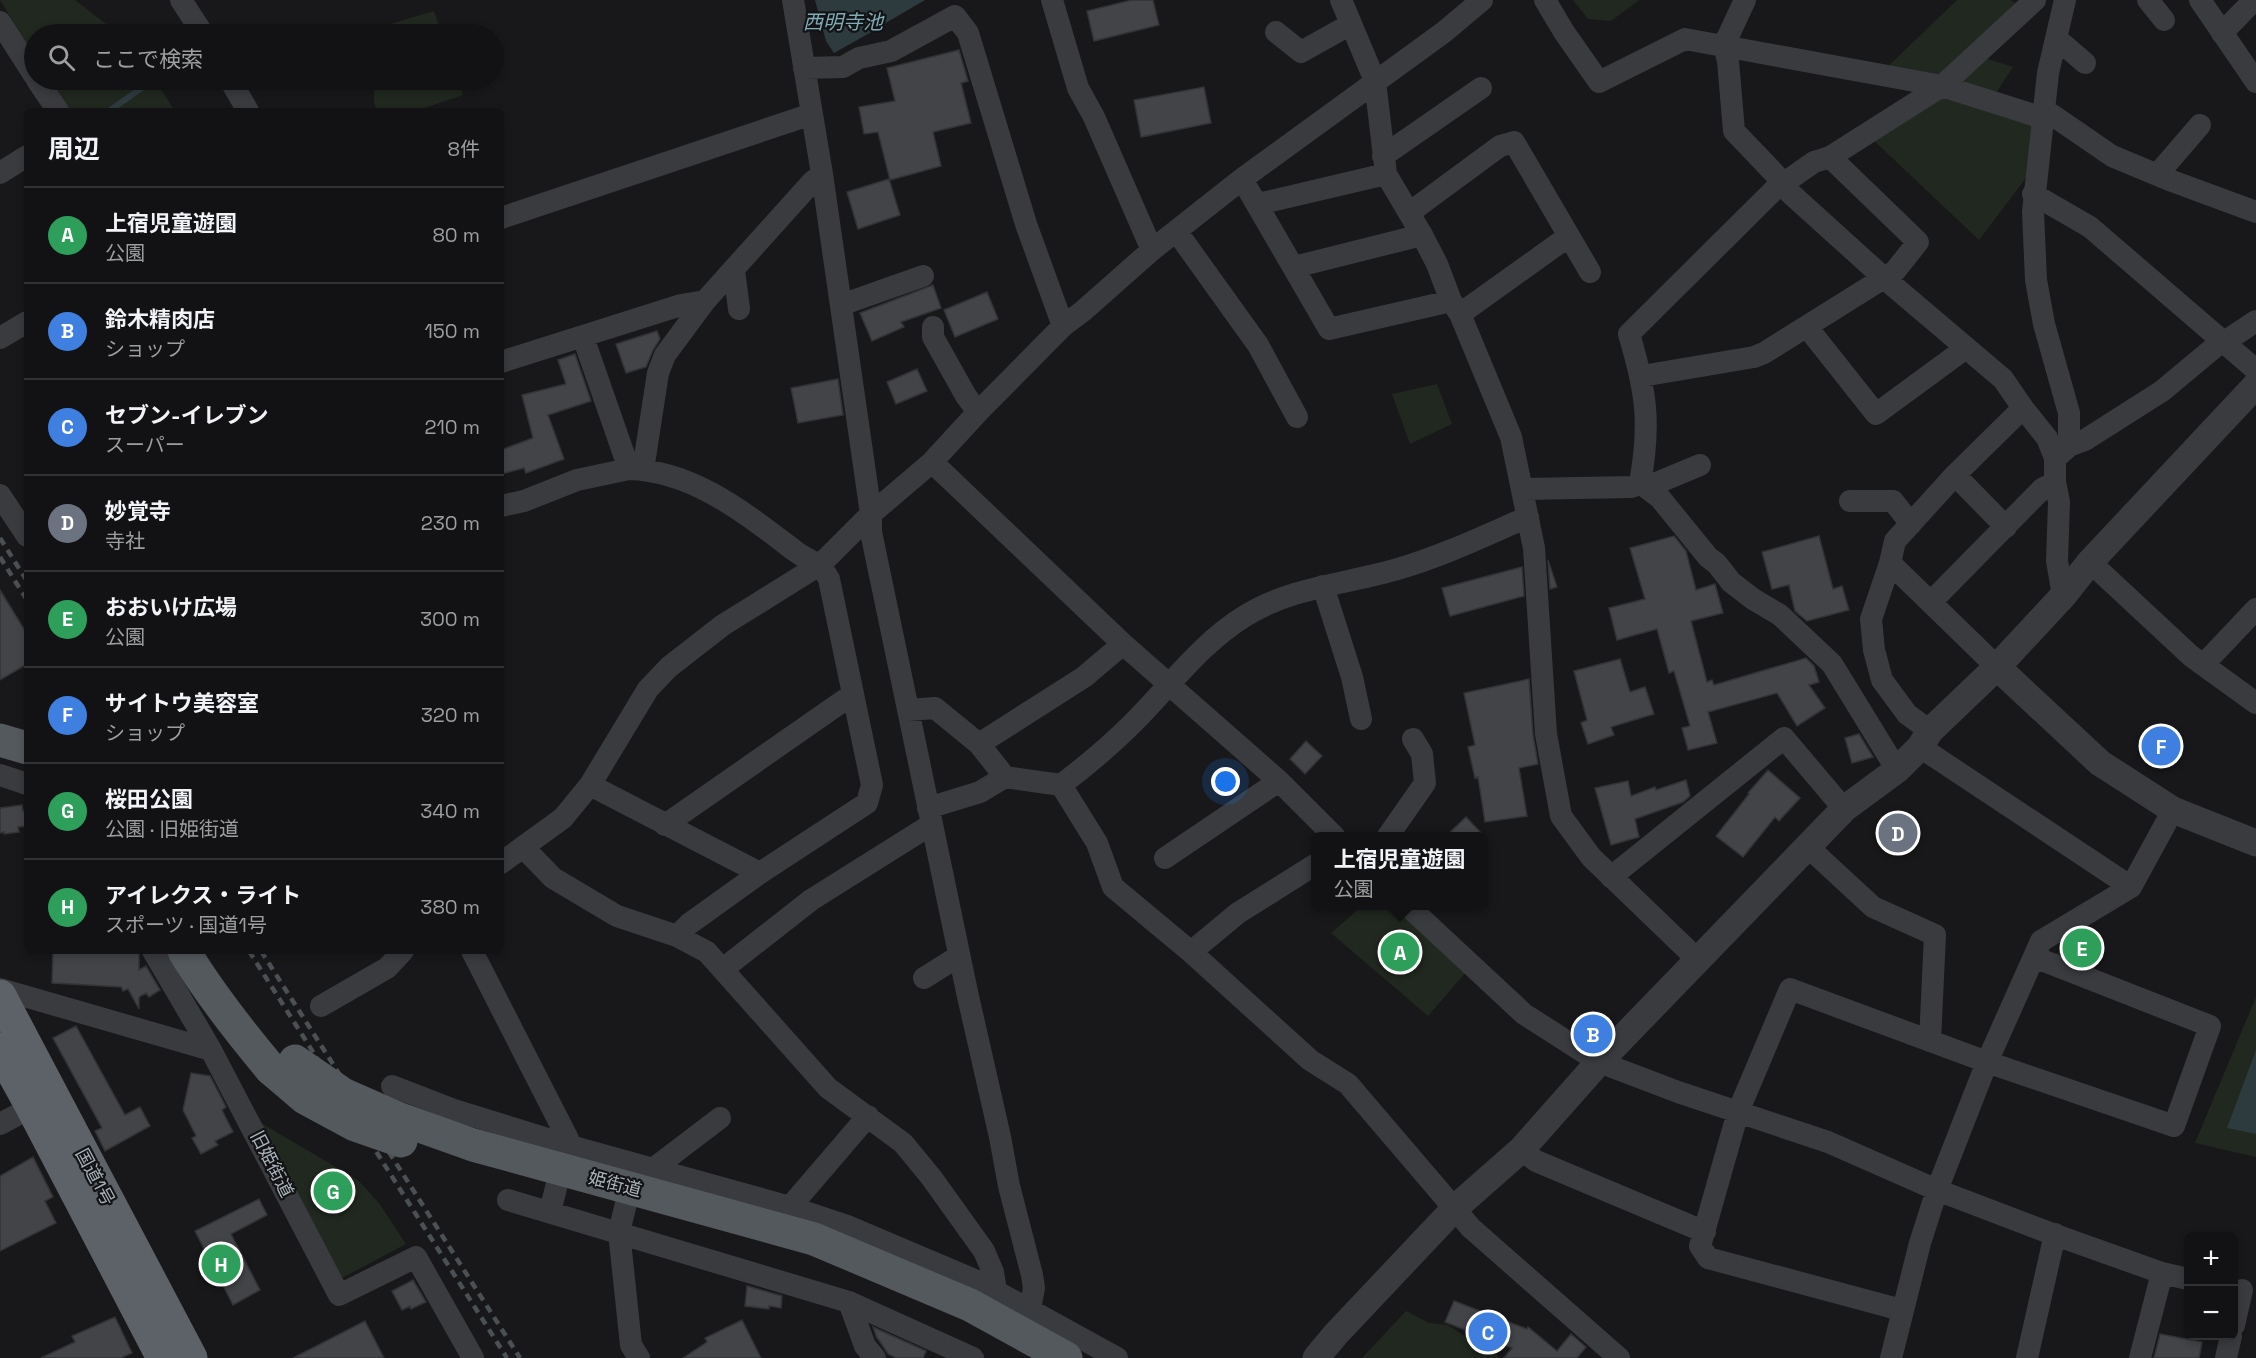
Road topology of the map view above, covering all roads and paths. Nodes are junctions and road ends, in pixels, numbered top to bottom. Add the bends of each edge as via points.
1 (181, 0) edge
2 (794, 0) edge
3 (1052, 0) edge
4 (1341, 0) edge
5 (1482, 0) edge
6 (1545, 0) edge
7 (1745, 0) edge
8 (2035, 0) edge
9 (2065, 0) edge
10 (2148, 0) edge
11 (2200, 0) edge
12 (2254, 0) edge
13 (2164, 20) dead end
14 (0, 22) edge
15 (197, 24) edge
16 (1351, 24) junction
17 (1276, 32) dead end
18 (2222, 33) junction
19 (2056, 38) junction
20 (1724, 45) junction
21 (24, 59) edge
22 (2085, 63) dead end
23 (804, 68) junction
24 (1375, 81) junction
25 (2256, 82) edge
26 (1942, 86) junction
27 (1481, 88) dead end
28 (44, 90) edge
29 (236, 90) edge
30 (56, 108) edge
31 (246, 108) edge
32 (812, 114) junction
33 (2044, 114) junction
34 (2200, 125) dead end
35 (1830, 157) junction
36 (24, 158) edge
37 (1384, 165) junction
38 (0, 173) edge
39 (822, 174) junction
40 (2157, 175) junction
41 (1242, 179) junction
42 (1783, 184) junction
43 (2033, 194) junction
44 (1258, 204) junction
45 (2256, 212) edge
46 (1409, 213) junction
47 (504, 217) edge
48 (1177, 232) junction
49 (1422, 234) junction
50 (1569, 236) junction
51 (1152, 250) junction
52 (1294, 267) junction
53 (734, 270) junction
54 (1590, 272) dead end
55 (923, 276) dead end
56 (1884, 278) junction
57 (705, 301) junction
58 (841, 305) junction
59 (1455, 307) junction
60 (740, 309) dead end
61 (2256, 321) edge
62 (24, 324) edge
63 (1063, 326) junction
64 (933, 327) dead end
65 (1807, 327) junction
66 (583, 337) junction
67 (0, 338) edge
68 (2223, 342) junction
69 (1966, 348) junction
70 (504, 361) edge
71 (2256, 370) edge
72 (1642, 376) junction
73 (2256, 385) edge
74 (2023, 408) junction
75 (978, 412) junction
76 (1297, 417) dead end
77 (2062, 452) junction
78 (932, 462) junction
79 (1700, 465) dead end
80 (636, 469) junction
81 (1955, 475) junction
82 (2055, 482) junction
83 (1644, 485) junction
84 (1522, 489) junction
85 (0, 495) edge
86 (1850, 501) dead end
87 (504, 506) edge
88 (871, 514) junction
89 (1528, 517) junction
90 (1911, 524) junction
91 (2006, 527) junction
92 (24, 531) edge
93 (2090, 561) junction
94 (1890, 563) junction
95 (821, 564) junction
96 (1323, 586) junction
97 (2063, 596) junction
98 (1931, 602) junction
99 (2256, 609) edge
100 (1123, 644) junction
101 (2203, 665) junction
102 (1997, 667) junction
103 (1167, 685) junction
104 (853, 694) junction
105 (2256, 703) edge
106 (908, 710) junction
107 (0, 719) edge
108 (1361, 719) dead end
109 (1413, 739) dead end
110 (1925, 739) junction
111 (20, 740) edge
112 (979, 744) junction
113 (1897, 770) junction
114 (0, 774) edge
115 (1005, 777) junction
116 (1279, 781) junction
117 (24, 783) edge
118 (591, 785) junction
119 (1061, 785) junction
120 (1844, 809) junction
121 (2173, 810) junction
122 (930, 816) junction
123 (665, 825) junction
124 (1329, 832) edge
125 (1391, 832) edge
126 (2256, 843) edge
127 (523, 847) junction
128 (1808, 847) junction
129 (1165, 858) dead end
130 (504, 859) edge
131 (1311, 867) edge
132 (760, 873) junction
133 (1611, 877) junction
134 (2131, 887) junction
135 (1412, 910) edge
136 (677, 936) junction
137 (1191, 952) junction
138 (155, 954) edge
139 (186, 954) edge
140 (212, 954) edge
141 (401, 954) edge
142 (474, 954) edge
143 (960, 956) junction
144 (2034, 957) junction
145 (1698, 960) junction
146 (723, 969) junction
147 (924, 978) dead end
148 (0, 989) edge
149 (0, 996) edge
150 (321, 1006) dead end
151 (1930, 1041) junction
152 (0, 1049) edge
153 (211, 1050) junction
154 (1599, 1062) junction
155 (1987, 1062) junction
156 (392, 1086) dead end
157 (32, 1107) junction
158 (1738, 1112) junction
159 (868, 1116) junction
160 (720, 1118) dead end
161 (0, 1124) edge
162 (567, 1145) junction
163 (1521, 1150) junction
164 (644, 1166) junction
165 (1937, 1190) junction
166 (508, 1200) dead end
167 (790, 1207) junction
168 (1455, 1208) junction
169 (550, 1212) junction
170 (619, 1232) junction
171 (1705, 1232) junction
172 (2055, 1234) junction
173 (2162, 1273) junction
174 (2184, 1278) edge
175 (996, 1291) junction
176 (2244, 1291) edge
177 (849, 1302) junction
178 (1030, 1309) junction
179 (1902, 1310) junction
180 (2238, 1311) edge
181 (2230, 1340) edge
182 (163, 1358) edge
183 (191, 1358) edge
184 (473, 1358) edge
185 (639, 1358) edge
186 (875, 1358) edge
187 (973, 1358) edge
188 (1024, 1358) edge
189 (1066, 1358) edge
190 (1117, 1358) edge
191 (1316, 1358) edge
192 (1619, 1358) edge
193 (1891, 1358) edge
194 (2027, 1358) edge
195 (2140, 1358) edge
196 (2226, 1358) edge

1 - 15 street
2 - 23 street
3 - 51 street via 1078,88
4 - 16 street
5 - 24 street
6 - 20 street via 1599,82 1685,39
7 - 20 street
8 - 26 street
9 - 19 street
10 - 13 street
11 - 18 street
12 - 18 street
14 - 21 street
16 - 17 street via 1301,52
16 - 24 street
18 - 25 street
19 - 22 street
19 - 33 street
20 - 26 street
20 - 42 street via 1734,131
23 - 32 street
23 - 63 street via 843,67 859,58 891,51 955,16 968,33 1026,224
24 - 37 street
24 - 41 street
26 - 33 street
26 - 35 street
27 - 37 street
28 - 30 street
29 - 31 street
32 - 39 street
32 - 47 street
33 - 40 street via 2112,156
33 - 43 street
34 - 40 street
35 - 42 street via 1814,162
35 - 56 street via 1918,242
36 - 38 street
37 - 44 street
37 - 46 street
39 - 53 street
39 - 58 street
40 - 45 street
41 - 44 street
41 - 48 street
42 - 56 street
42 - 72 street via 1629,334
43 - 68 street via 2090,227
43 - 77 street via 2036,280 2069,413
44 - 52 street
46 - 49 street
46 - 50 street via 1500,146 1514,142
48 - 51 street
48 - 76 street via 1258,345
49 - 52 street
49 - 59 street
50 - 54 street
50 - 59 street
51 - 63 street
52 - 59 street via 1329,329
53 - 57 street
53 - 60 street
55 - 58 street
56 - 65 street
56 - 69 street
57 - 66 street
57 - 80 street via 665,355
58 - 88 street
59 - 84 street via 1511,437
61 - 68 street
62 - 67 street
63 - 75 street
64 - 75 street via 933,337
65 - 69 street via 1876,414
65 - 72 street via 1754,357
66 - 70 street
66 - 80 street
68 - 71 street
68 - 77 street via 2163,391
69 - 74 street via 2003,379
72 - 83 street via 1647,427
73 - 93 street
74 - 77 street
74 - 81 street
75 - 78 street
77 - 82 street
78 - 88 street
78 - 100 street
79 - 83 street
80 - 87 street via 577,480
80 - 95 street via 713,494 804,558
81 - 90 street
81 - 91 street
82 - 91 street via 2042,489
82 - 97 street via 2059,502 2057,561
83 - 84 street
83 - 113 street via 1660,498 1731,582 1780,615 1832,664
84 - 89 street
85 - 92 street
86 - 90 street via 1893,501
88 - 95 street
88 - 106 street
89 - 96 street via 1424,561
89 - 133 street via 1534,548 1546,734 1561,816
90 - 94 street via 1895,541
91 - 98 street
93 - 97 street
93 - 101 street
94 - 98 street
94 - 110 street via 1871,619 1874,650 1882,680
95 - 104 street via 829,579
95 - 118 street via 723,625 669,667 648,689
96 - 103 street via 1290,594 1246,615
96 - 108 street
97 - 102 street
98 - 102 street
99 - 101 street
100 - 103 street
100 - 112 street via 1084,677
101 - 105 street
102 - 110 street
102 - 121 street via 2100,763
103 - 116 street
103 - 119 street via 1133,723
104 - 123 street
104 - 132 street via 872,785 867,803
106 - 112 street via 935,708
106 - 122 street
107 - 111 main road
109 - 125 street via 1422,754 1425,783
110 - 113 street
110 - 134 street
112 - 115 street
113 - 120 street
114 - 117 street
115 - 119 street
115 - 122 street
116 - 124 street
116 - 129 street
118 - 123 street
118 - 127 street via 563,818
119 - 137 street via 1097,843 1113,887
120 - 128 street
120 - 133 street via 1784,738
121 - 126 street
121 - 134 street
122 - 143 street
122 - 146 street via 811,900
123 - 132 street
127 - 130 street
127 - 136 street via 553,878 617,916
128 - 145 street
128 - 151 street via 1873,908 1935,935
131 - 137 street via 1238,913
132 - 136 street
133 - 145 street
134 - 144 street via 2041,941
135 - 154 street via 1524,1014
136 - 146 street via 707,952
137 - 168 street via 1311,1060 1348,1084
138 - 153 street
139 - 188 main road, 姫街道, bridge via 271,1069 305,1098 355,1125 472,1165 810,1261 937,1312
140 - 189 main road, 姫街道, bridge via 261,1026 296,1061 344,1094 472,1145 814,1239 970,1305
141 - 150 street via 387,968
142 - 162 street via 568,1139
143 - 147 street
143 - 178 street via 1032,1275
144 - 155 street
144 - 155 street via 2210,1026 2174,1126
145 - 154 street
146 - 159 street via 828,1088
148 - 153 street
149 - 183 highway, 国道1号
151 - 155 street
151 - 158 street via 1790,989
152 - 157 highway, 国道1号
153 - 184 street, 旧姫街道 via 339,1295 416,1257
154 - 158 street
154 - 163 street
155 - 165 street
156 - 162 street
157 - 161 street
157 - 182 highway, 国道1号
158 - 165 street via 1828,1142
158 - 171 street
159 - 167 street
159 - 175 street via 903,1143 931,1177 984,1251
160 - 164 street
162 - 164 street
162 - 169 street
163 - 168 street
163 - 171 street via 1536,1161
164 - 167 street
164 - 170 street
165 - 172 street
165 - 179 street
166 - 169 street
167 - 175 street via 847,1226
168 - 191 street
168 - 192 street via 1471,1228
169 - 170 street
170 - 177 street
170 - 185 street via 630,1345
171 - 179 street via 1700,1246 1708,1258
172 - 173 street
172 - 194 street
173 - 174 street
173 - 195 street
175 - 178 street
176 - 180 street
177 - 186 street via 865,1346
177 - 187 street
178 - 190 street
179 - 193 street
181 - 196 street

